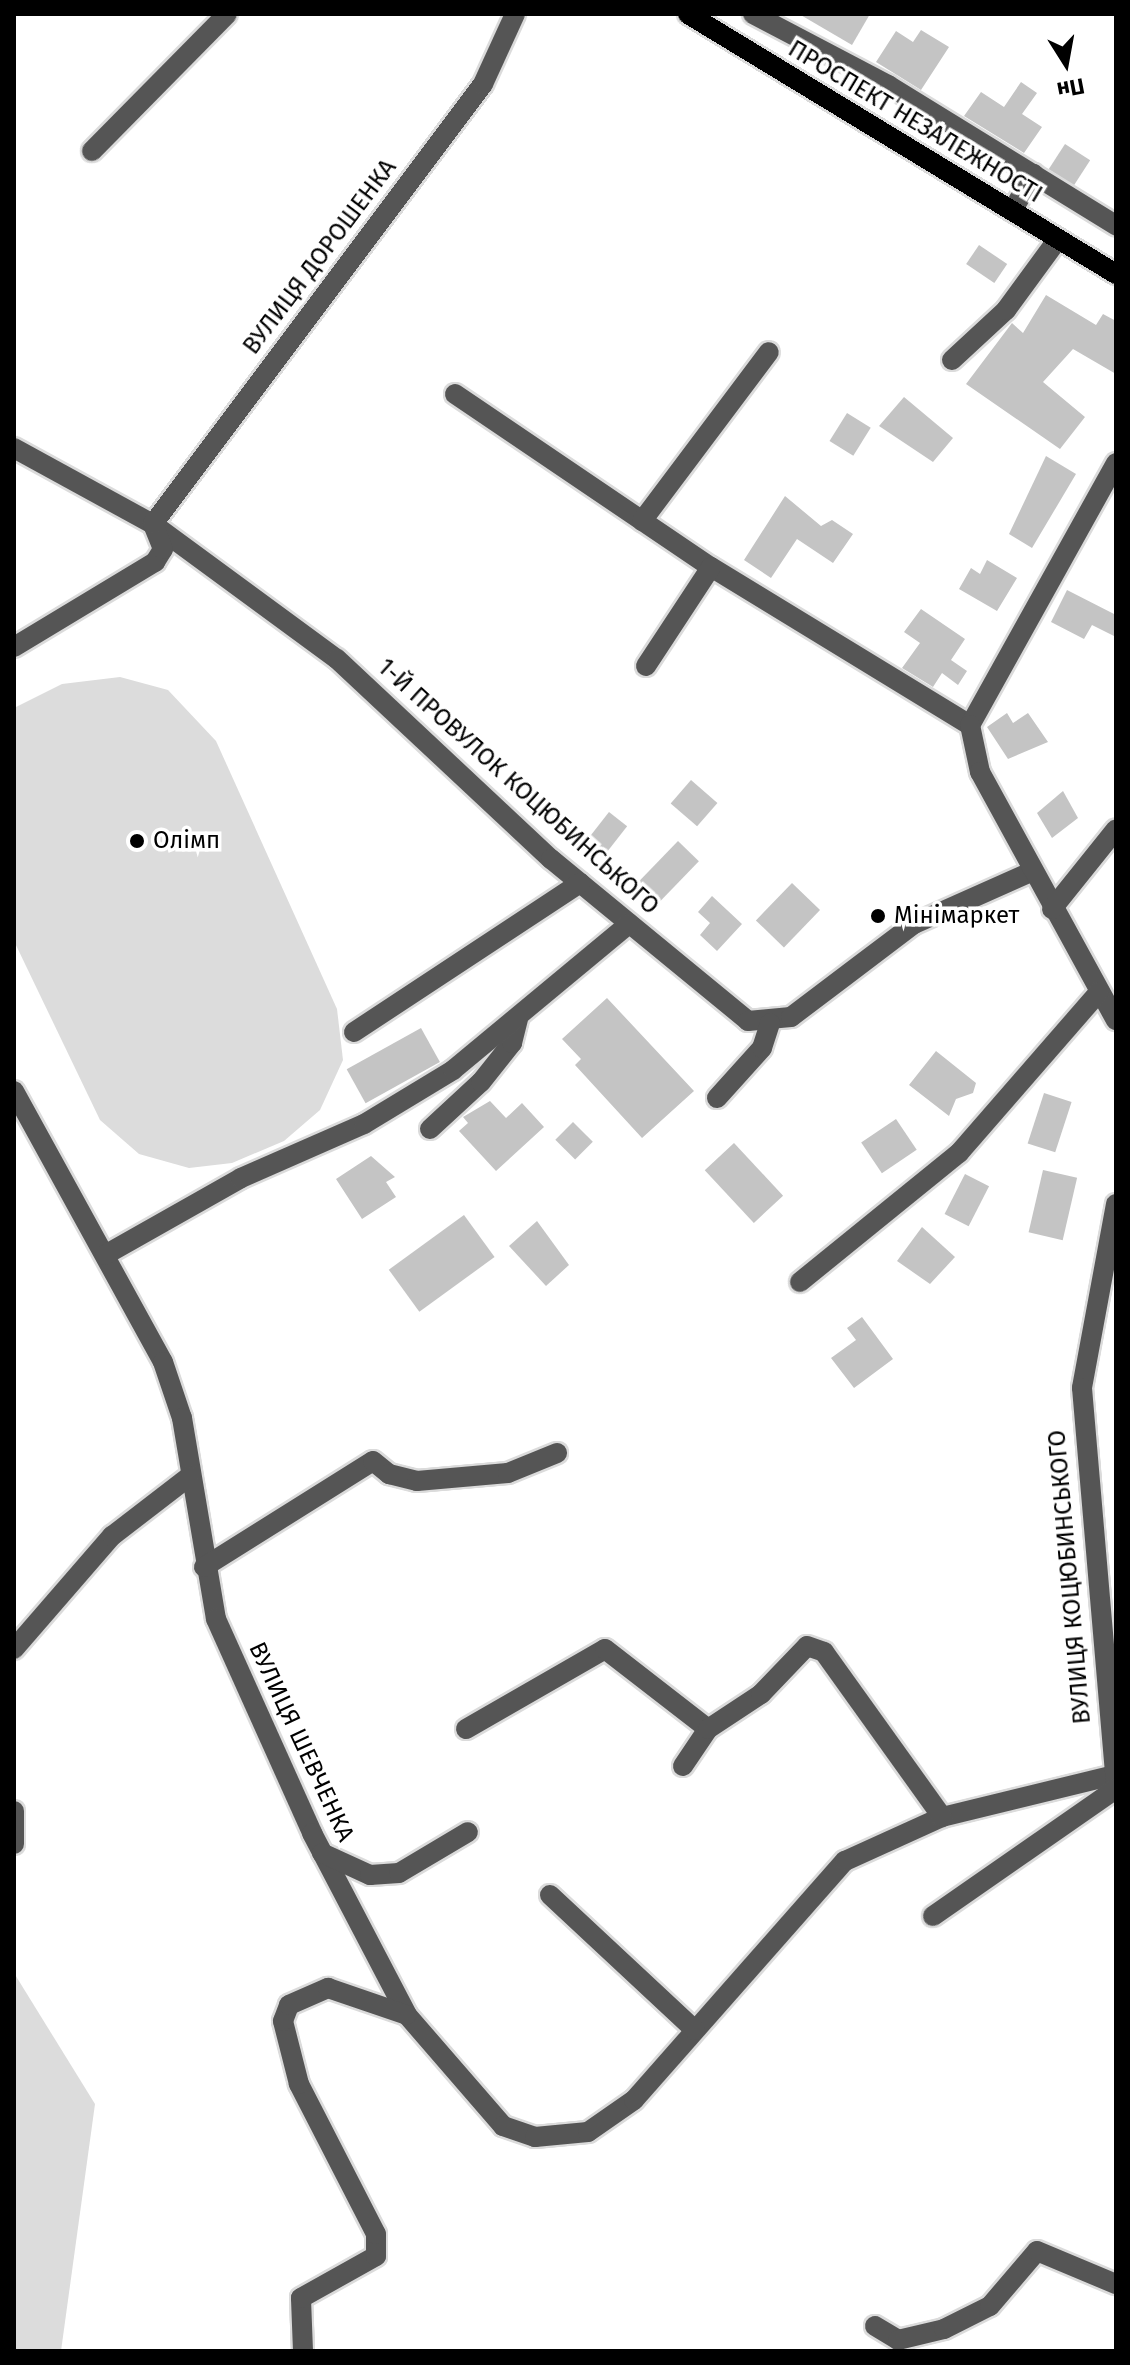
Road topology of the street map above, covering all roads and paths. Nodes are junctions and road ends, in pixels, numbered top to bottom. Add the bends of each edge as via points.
1 (227, 14) edge
2 (515, 14) edge
3 (688, 14) edge
4 (753, 14) edge
5 (92, 151) dead end
6 (1034, 174) junction
7 (1012, 211) junction
8 (1116, 225) edge
9 (1058, 239) junction
10 (1116, 274) edge
11 (769, 352) dead end
12 (952, 360) dead end
13 (455, 394) dead end
14 (17, 456) edge
15 (1116, 463) edge
16 (642, 521) junction
17 (153, 524) junction
18 (711, 567) junction
19 (14, 647) edge
20 (646, 666) dead end
21 (970, 725) junction
22 (1116, 829) edge
23 (1031, 872) junction
24 (580, 883) junction
25 (1052, 909) junction
26 (629, 924) junction
27 (1099, 992) junction
28 (1115, 1016) edge
29 (518, 1019) junction
30 (770, 1023) junction
31 (354, 1032) dead end
32 (14, 1091) edge
33 (717, 1098) dead end
34 (430, 1129) dead end
35 (1116, 1204) edge
36 (105, 1255) junction
37 (800, 1282) dead end
38 (557, 1453) dead end
39 (190, 1476) junction
40 (204, 1567) junction
41 (14, 1649) edge
42 (466, 1729) dead end
43 (708, 1729) junction
44 (683, 1766) dead end
45 (1114, 1784) edge
46 (14, 1811) edge
47 (942, 1817) junction
48 (468, 1832) dead end
49 (14, 1844) edge
50 (322, 1853) junction
51 (550, 1895) dead end
52 (933, 1916) dead end
53 (407, 2015) junction
54 (695, 2030) junction
55 (1116, 2284) edge
56 (875, 2326) dead end
57 (303, 2351) edge

1 - 5 street
2 - 17 street, ВУЛИЦЯ ДОРОШЕНКА via 483,84
3 - 7 main road, ПРОСПЕКТ НЕЗАЛЕЖНОСТІ
4 - 6 street
6 - 7 street
6 - 8 street
7 - 9 main road, ПРОСПЕКТ НЕЗАЛЕЖНОСТІ
9 - 10 main road, ПРОСПЕКТ НЕЗАЛЕЖНОСТІ
9 - 12 street via 1006,310
11 - 16 street
13 - 16 street
14 - 17 street, 1-Й ПРОВУЛОК КОЦЮБИНСЬКОГО
15 - 21 street
16 - 18 street
17 - 19 street via 163,549 147,572
17 - 24 street, 1-Й ПРОВУЛОК КОЦЮБИНСЬКОГО via 337,659
18 - 20 street
18 - 21 street
21 - 23 street via 980,772
22 - 25 street
23 - 25 street
23 - 30 street via 914,924 791,1017
24 - 26 street, 1-Й ПРОВУЛОК КОЦЮБИНСЬКОГО
24 - 31 street
25 - 27 street
26 - 29 street
26 - 30 street, 1-Й ПРОВУЛОК КОЦЮБИНСЬКОГО via 748,1021
27 - 28 street
27 - 37 street via 959,1153
29 - 34 street via 512,1043 481,1082
29 - 36 street via 453,1070 364,1124 241,1178
30 - 33 street via 762,1048
32 - 36 street, ВУЛИЦЯ ШЕВЧЕНКА
35 - 45 street, ВУЛИЦЯ КОЦЮБИНСЬКОГО via 1082,1388
36 - 39 street, ВУЛИЦЯ ШЕВЧЕНКА via 163,1362
38 - 40 street via 508,1473 417,1481 389,1474 373,1461
39 - 40 street, ВУЛИЦЯ ШЕВЧЕНКА
39 - 41 street via 112,1536
40 - 50 street, ВУЛИЦЯ ШЕВЧЕНКА via 216,1619
42 - 43 street via 605,1649
43 - 44 street
43 - 47 street via 761,1694 807,1646 824,1652
45 - 47 street
45 - 52 street
46 - 49 street
47 - 54 street via 845,1861
48 - 50 street via 399,1873 370,1875
50 - 53 street, ВУЛИЦЯ ШЕВЧЕНКА
51 - 54 street
53 - 54 street, ВУЛИЦЯ ШЕВЧЕНКА via 503,2126 535,2137 588,2132 634,2100
53 - 57 street via 328,1988 289,2005 283,2021 299,2084 376,2234 376,2256 301,2298
55 - 56 street via 1037,2251 990,2306 944,2329 898,2340

